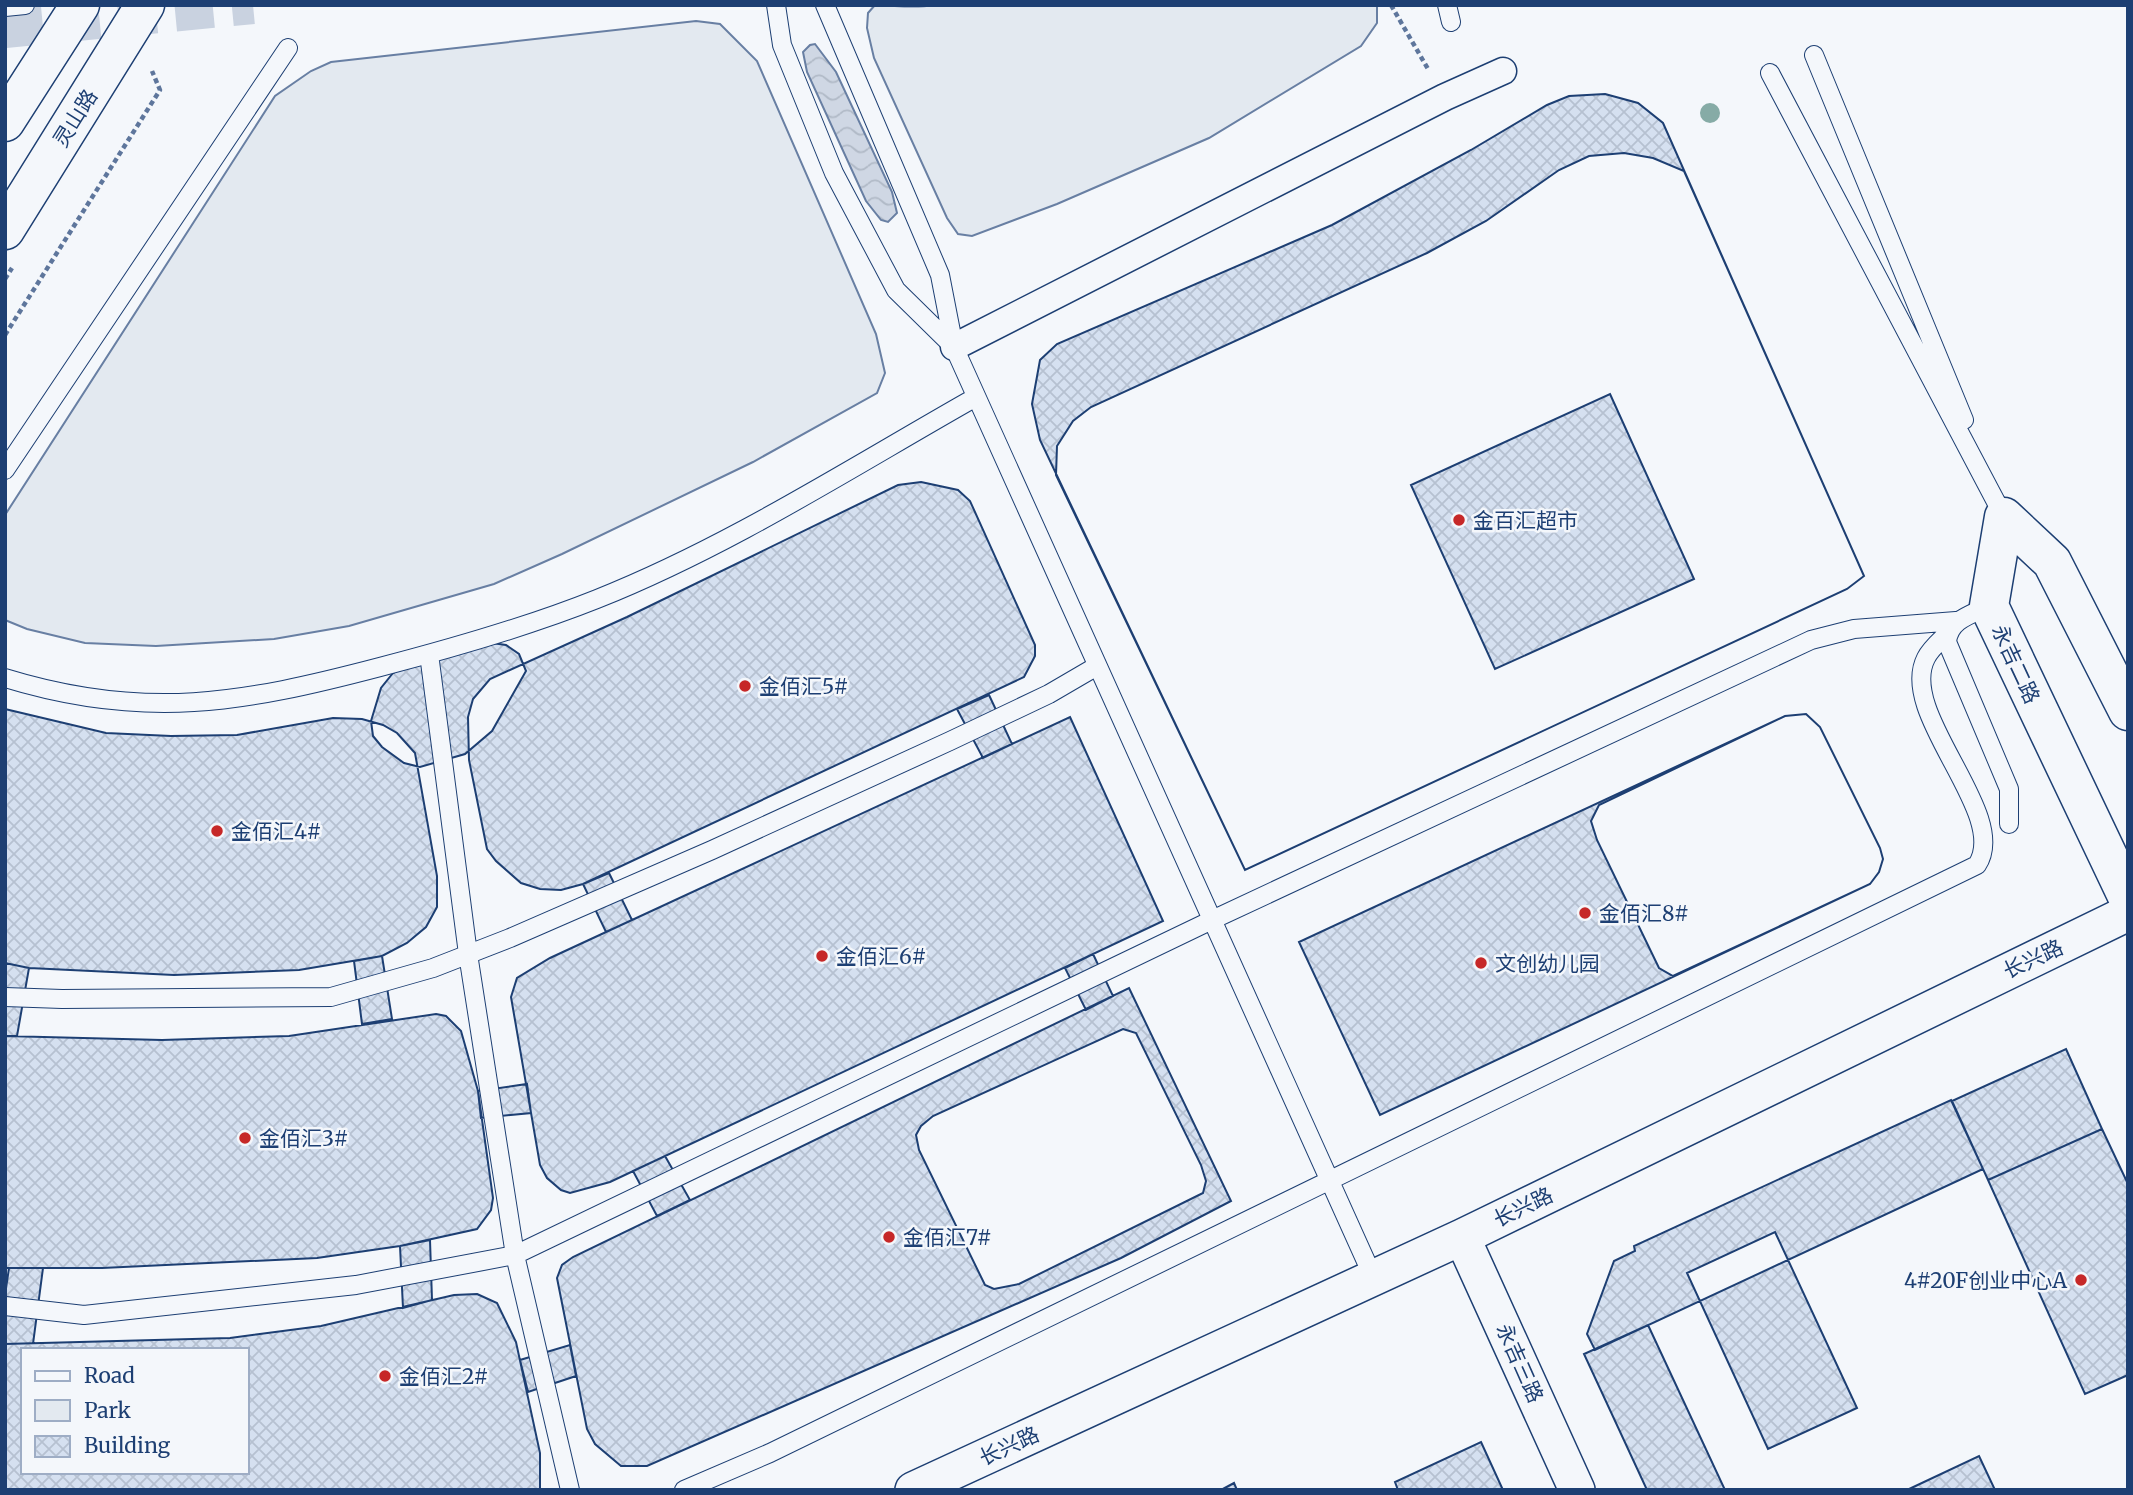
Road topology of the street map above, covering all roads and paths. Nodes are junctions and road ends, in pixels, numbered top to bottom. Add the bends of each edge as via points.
1 (25, 5) edge
2 (80, 5) edge
3 (145, 5) edge
4 (776, 5) edge
5 (825, 5) edge
6 (1391, 5) edge
7 (5, 7) edge
8 (288, 48) dead end
9 (1814, 55) dead end
10 (149, 66) dead end
11 (1503, 71) dead end
12 (1770, 73) dead end
13 (1445, 97) junction
14 (5, 122) edge
15 (5, 230) edge
16 (5, 335) edge
17 (954, 347) junction
18 (976, 397) junction
19 (5, 470) edge
20 (2004, 517) junction
21 (1964, 620) junction
22 (429, 654) junction
23 (1097, 666) junction
24 (5, 678) edge
25 (2128, 711) edge
26 (2009, 824) dead end
27 (2128, 898) edge
28 (2128, 914) edge
29 (1212, 920) junction
30 (468, 954) junction
31 (5, 997) edge
32 (1330, 1182) junction
33 (1462, 1237) junction
34 (515, 1255) junction
35 (1374, 1279) junction
36 (5, 1306) edge
37 (570, 1490) edge
38 (684, 1490) edge
39 (913, 1490) edge
40 (1577, 1490) edge

1 - 7 lane
2 - 14 main road
3 - 15 main road, 灵山路
4 - 17 lane via 782,45 834,173 896,290
5 - 17 lane via 940,275
6 - 13 path
8 - 19 lane
9 - 20 lane
10 - 16 path via 160,90
11 - 13 street
12 - 20 lane
13 - 17 street
17 - 18 lane
18 - 22 lane via 744,529 666,566 563,611
18 - 23 lane
20 - 21 main road, 永吉二路
20 - 25 main road via 2052,562
21 - 26 lane via 1947,649 2009,789
21 - 27 main road, 永吉二路
21 - 29 lane via 1854,629 1811,640
21 - 32 lane via 1926,657 1924,694 1979,817 1985,846 1977,866
22 - 24 lane via 295,689 209,703 121,704 49,692
22 - 30 lane
23 - 29 lane
23 - 30 lane via 925,753
28 - 33 street, 长兴路
29 - 32 lane
29 - 34 lane
30 - 31 lane via 331,997
30 - 34 lane
32 - 35 lane
32 - 38 lane via 770,1453
33 - 35 street, 长兴路
33 - 40 street, 永吉三路
34 - 36 lane via 356,1285 84,1315
34 - 37 lane
35 - 39 street, 长兴路

